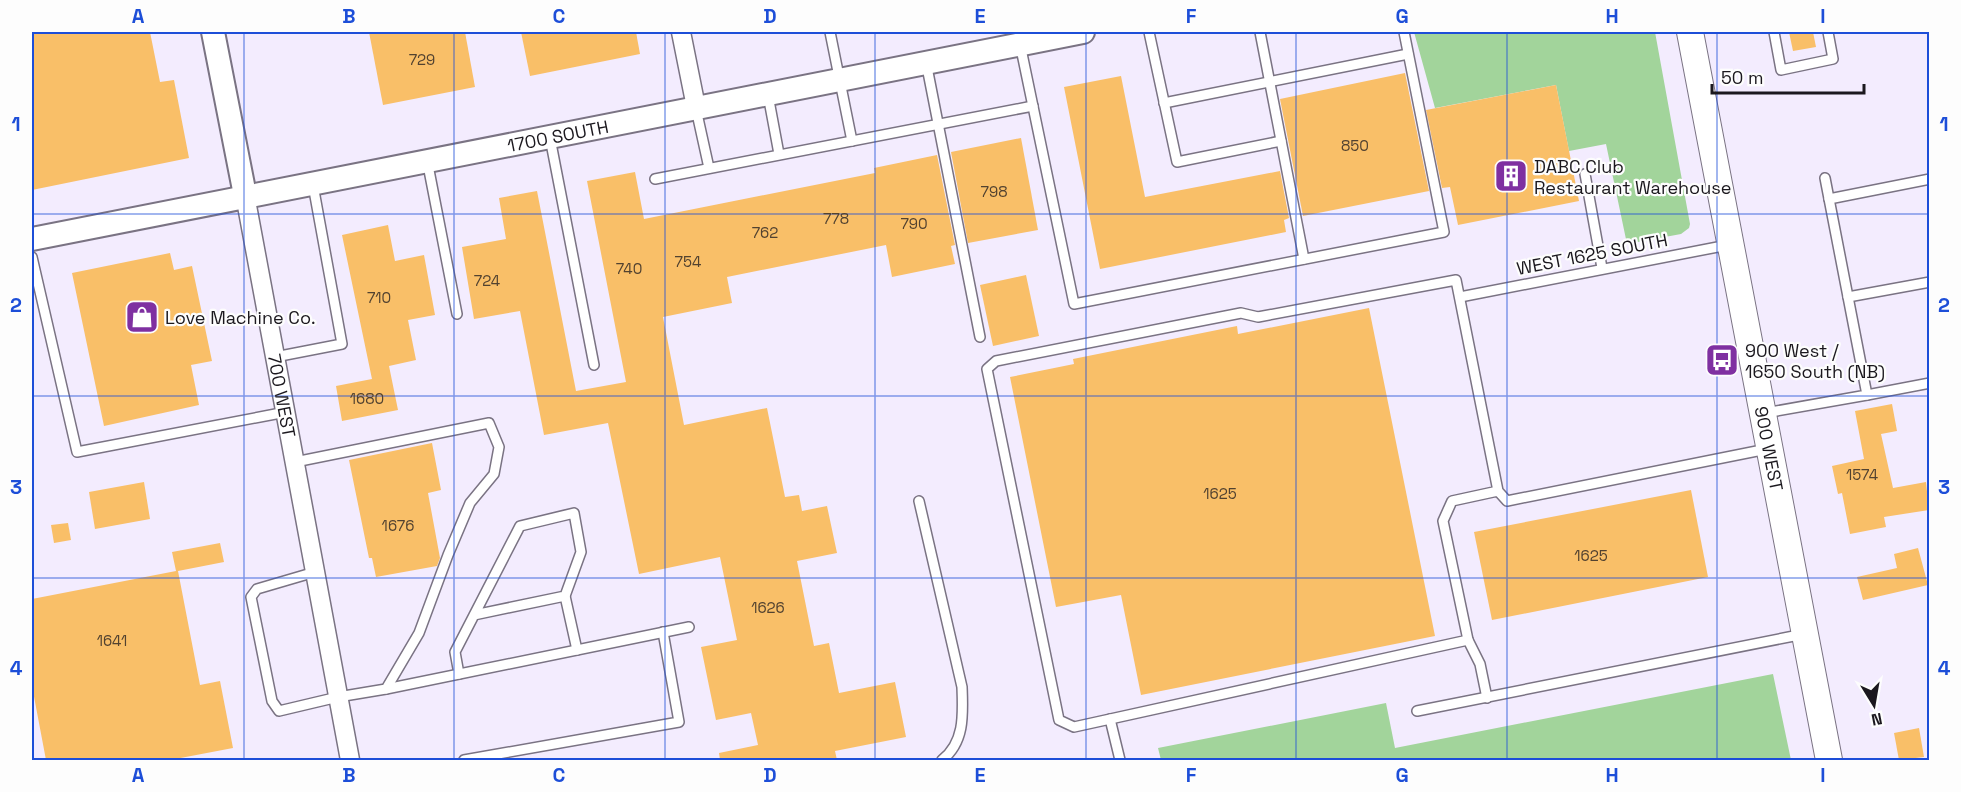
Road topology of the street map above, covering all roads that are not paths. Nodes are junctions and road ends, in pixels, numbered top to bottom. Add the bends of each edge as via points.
1 (213, 32) edge
2 (681, 32) edge
3 (830, 32) edge
4 (1083, 32) edge
5 (1149, 32) edge
6 (1260, 32) edge
7 (1404, 32) edge
8 (1690, 32) edge
9 (1774, 32) edge
10 (1828, 32) edge
11 (1020, 44) junction
12 (1408, 54) junction
13 (926, 62) junction
14 (839, 79) junction
15 (1269, 82) junction
16 (767, 93) junction
17 (1164, 104) junction
18 (1033, 106) junction
19 (696, 107) junction
20 (937, 124) junction
21 (550, 136) junction
22 (852, 141) junction
23 (1281, 141) junction
24 (779, 154) junction
25 (427, 160) junction
26 (710, 168) junction
27 (1585, 174) dead end
28 (655, 178) dead end
29 (1825, 178) dead end
30 (1929, 179) edge
31 (313, 182) junction
32 (245, 195) junction
33 (1829, 199) junction
34 (32, 238) edge
35 (1730, 244) junction
36 (32, 257) edge
37 (1304, 259) junction
38 (1602, 268) junction
39 (1929, 282) edge
40 (1460, 297) junction
41 (1848, 297) junction
42 (457, 314) dead end
43 (980, 337) dead end
44 (275, 357) junction
45 (594, 365) dead end
46 (1929, 383) edge
47 (1868, 394) junction
48 (286, 412) junction
49 (1762, 414) junction
50 (1769, 448) junction
51 (295, 462) junction
52 (1498, 491) junction
53 (919, 501) dead end
54 (315, 572) junction
55 (566, 596) junction
56 (474, 615) junction
57 (689, 627) dead end
58 (663, 632) junction
59 (1804, 634) junction
60 (1468, 640) junction
61 (577, 650) junction
62 (459, 674) junction
63 (386, 689) junction
64 (338, 697) junction
65 (1487, 698) junction
66 (1417, 711) dead end
67 (1110, 719) junction
68 (350, 760) edge
69 (464, 760) edge
70 (942, 760) edge
71 (1120, 760) edge
72 (1829, 760) edge

1 - 32 street, 700 WEST
2 - 19 street
3 - 14 lane
4 - 11 street, 1700 SOUTH
5 - 17 lane
6 - 15 lane
7 - 12 lane
8 - 35 main road, 900 WEST
9 - 10 lane via 1781,70 1833,59
11 - 13 street, 1700 SOUTH
11 - 18 lane
12 - 15 lane
12 - 37 lane via 1444,232
13 - 14 street, 1700 SOUTH
13 - 20 lane
14 - 16 street, 1700 SOUTH
14 - 22 lane
15 - 17 lane
15 - 23 lane
16 - 19 street, 1700 SOUTH
16 - 24 lane
17 - 23 lane via 1177,162
18 - 20 lane
18 - 37 lane via 1074,304
19 - 21 street, 1700 SOUTH
19 - 26 lane
20 - 22 lane
20 - 43 lane
21 - 25 street, 1700 SOUTH
21 - 45 lane
22 - 24 lane
23 - 37 lane
24 - 26 lane
25 - 31 street, 1700 SOUTH
25 - 42 lane
26 - 28 lane
27 - 38 lane
29 - 33 lane
30 - 33 lane
31 - 32 street, 1700 SOUTH
31 - 44 lane via 342,344
32 - 34 street, 1700 SOUTH
32 - 44 street, 700 WEST
33 - 41 lane
35 - 38 lane, WEST 1625 SOUTH
35 - 49 main road, 900 WEST
36 - 48 lane via 77,452
38 - 40 lane, WEST 1625 SOUTH
39 - 41 lane
40 - 52 lane
40 - 67 lane via 1456,280 1258,317 1240,313 996,361 987,369 1059,720 1074,727
41 - 47 lane
44 - 48 street, 700 WEST
46 - 47 lane
47 - 49 lane
48 - 51 street, 700 WEST
49 - 50 main road, 900 WEST
50 - 52 lane via 1507,501
50 - 59 main road, 900 WEST
51 - 54 street, 700 WEST
51 - 63 lane via 489,423 499,447 494,474 470,503 419,633
52 - 60 lane via 1452,501 1443,521
53 - 70 lane via 962,687 964,716 959,738
54 - 64 street, 700 WEST
54 - 64 lane via 257,589 251,597 272,701 279,711
55 - 56 lane
55 - 56 lane via 581,552 574,513 520,526
55 - 61 lane
56 - 62 lane via 455,652
57 - 58 lane
58 - 61 lane
58 - 69 lane via 679,722
59 - 65 lane
59 - 72 main road, 900 WEST
60 - 65 lane via 1480,664
60 - 67 lane
61 - 62 lane
62 - 63 lane
63 - 64 lane
64 - 68 street, 700 WEST
65 - 66 lane
67 - 71 lane

